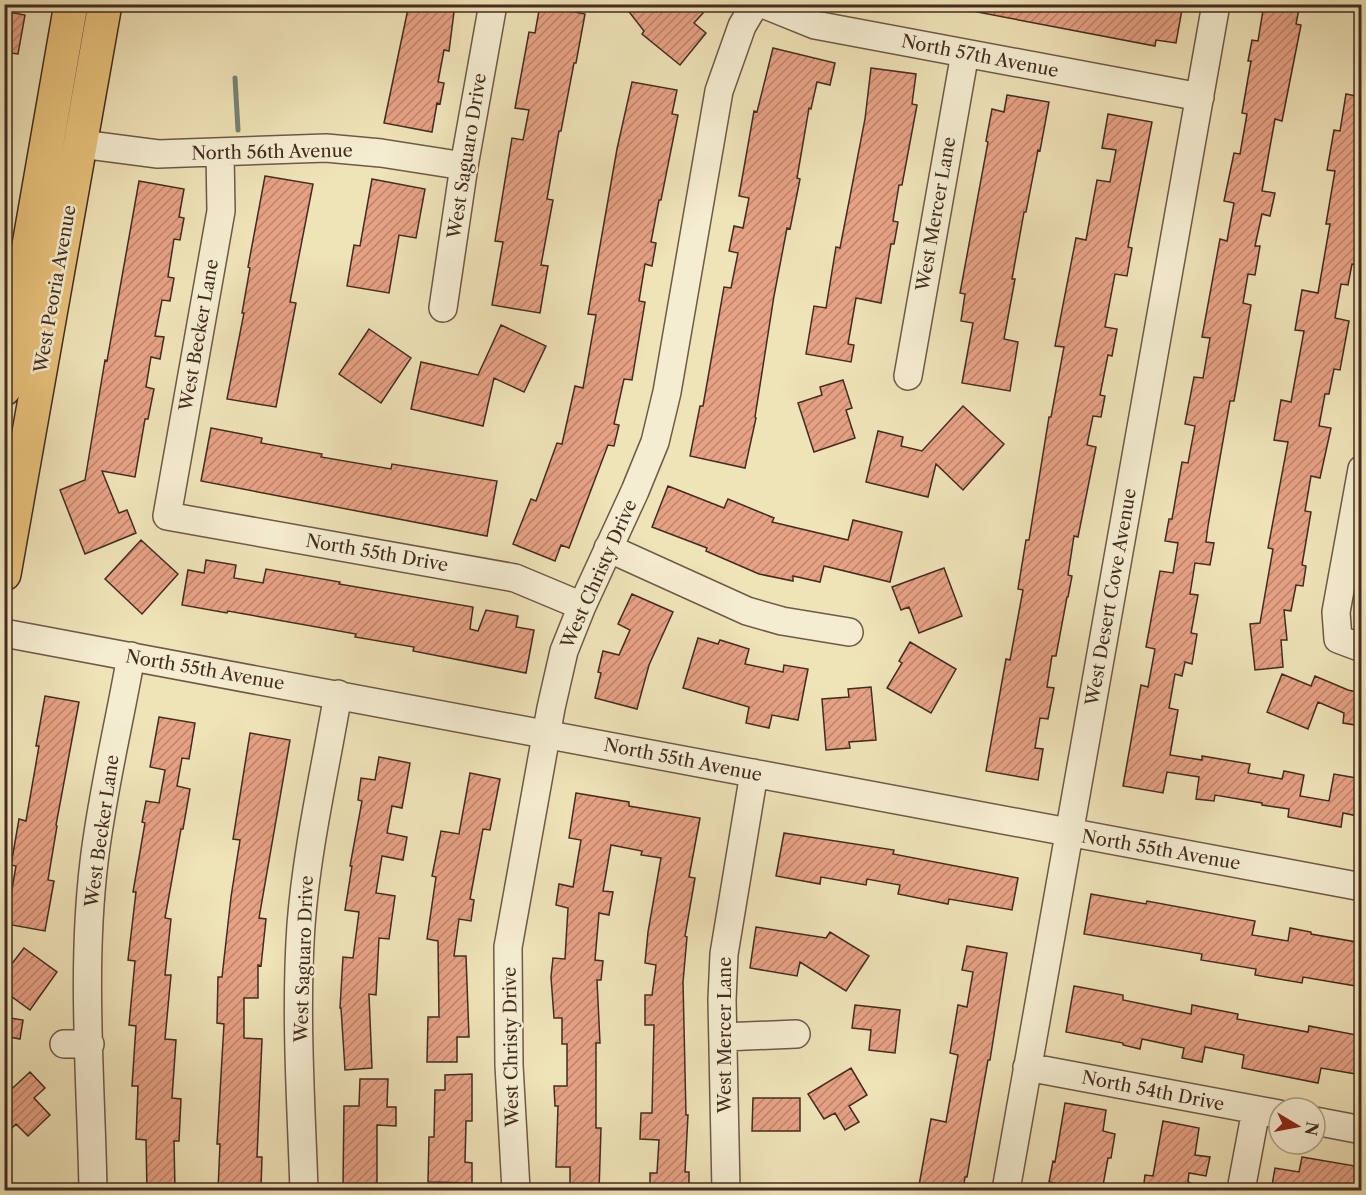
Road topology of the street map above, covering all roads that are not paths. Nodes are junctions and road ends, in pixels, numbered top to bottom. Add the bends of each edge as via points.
1 (70, 4) edge
2 (105, 4) edge
3 (493, 4) edge
4 (755, 4) edge
5 (763, 4) edge
6 (1216, 4) edge
7 (964, 53) junction
8 (1200, 97) junction
9 (81, 144) junction
10 (220, 152) junction
11 (464, 166) junction
12 (443, 308) dead end
13 (908, 376) dead end
14 (4, 388) edge
15 (1362, 469) edge
16 (167, 516) joint
17 (608, 548) junction
18 (4, 574) edge
19 (582, 606) junction
20 (849, 632) dead end
21 (4, 633) edge
22 (1350, 644) edge
23 (131, 656) junction
24 (338, 694) junction
25 (546, 734) junction
26 (754, 773) junction
27 (1070, 834) junction
28 (1362, 887) edge
29 (796, 1034) dead end
30 (723, 1036) junction
31 (1027, 1067) junction
32 (1267, 1112) edge
33 (1327, 1123) edge
34 (1362, 1130) edge
35 (93, 1191) edge
36 (304, 1191) edge
37 (516, 1191) edge
38 (726, 1191) edge
39 (1006, 1191) edge
40 (1241, 1191) edge

1 - 14 main road, West Peoria Avenue
2 - 9 main road, West Peoria Avenue
3 - 11 street, West Saguaro Drive
4 - 17 street, West Christy Drive via 742,26 719,91 655,442
5 - 7 street, North 57th Avenue via 815,25
6 - 8 street, West Desert Cove Avenue
7 - 8 street, North 57th Avenue
7 - 13 street, West Mercer Lane
8 - 27 street, West Desert Cove Avenue
9 - 10 street, North 56th Avenue via 158,154
9 - 18 main road, West Peoria Avenue
10 - 11 street, North 56th Avenue via 326,148
10 - 16 street, West Becker Lane via 221,211
11 - 12 street, West Saguaro Drive
15 - 22 street via 1336,612
16 - 19 street, North 55th Drive via 515,578
17 - 19 street, West Christy Drive
17 - 20 street via 747,611
19 - 25 street, West Christy Drive via 564,651
21 - 23 street, North 55th Avenue
23 - 24 street, North 55th Avenue
23 - 35 street, West Becker Lane via 94,864 89,972 77,1044
24 - 25 street, North 55th Avenue
24 - 36 street, West Saguaro Drive via 309,851 301,925
25 - 26 street, North 55th Avenue
25 - 37 street, West Christy Drive via 508,947
26 - 27 street, North 55th Avenue
26 - 30 street, West Mercer Lane via 724,954
27 - 28 street, North 55th Avenue
27 - 31 street, West Desert Cove Avenue
29 - 30 street
30 - 38 street, West Mercer Lane
31 - 32 street, North 54th Drive
31 - 39 street, West Desert Cove Avenue
32 - 40 street
33 - 34 street

